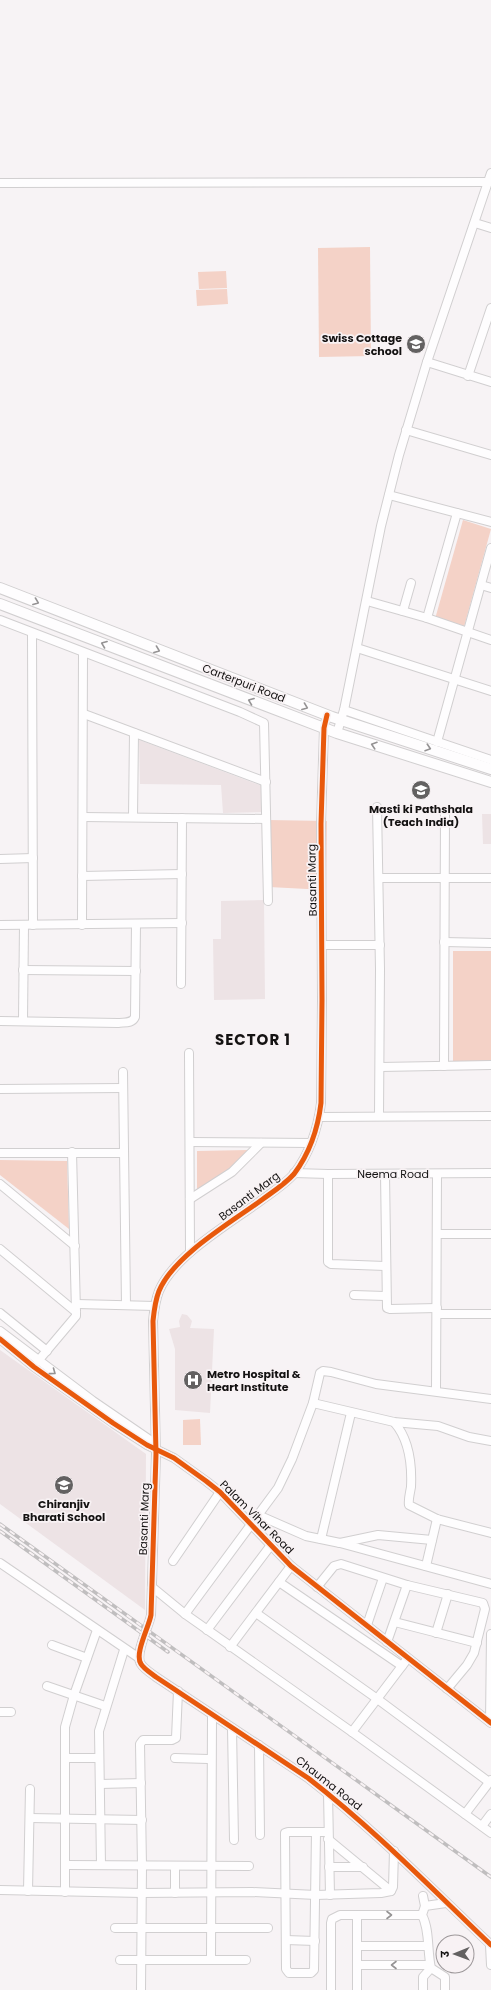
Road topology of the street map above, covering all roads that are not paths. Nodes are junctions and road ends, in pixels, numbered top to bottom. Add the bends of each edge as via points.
1 (491, 173) edge
2 (488, 182) junction
3 (0, 183) edge
4 (475, 223) junction
5 (491, 228) edge
6 (490, 313) edge
7 (427, 362) junction
8 (468, 376) junction
9 (491, 382) edge
10 (406, 430) junction
11 (491, 455) edge
12 (389, 495) junction
13 (457, 513) junction
14 (491, 522) edge
15 (491, 548) edge
16 (411, 583) dead end
17 (481, 585) junction
18 (0, 588) edge
19 (491, 588) edge
20 (367, 601) junction
21 (0, 604) edge
22 (403, 611) junction
23 (428, 618) junction
24 (0, 620) edge
25 (468, 632) junction
26 (32, 633) junction
27 (491, 640) edge
28 (357, 648) junction
29 (83, 653) junction
30 (454, 680) junction
31 (491, 691) edge
32 (84, 714) junction
33 (327, 715) junction
34 (342, 715) junction
35 (324, 728) junction
36 (134, 733) junction
37 (337, 733) junction
38 (437, 742) junction
39 (491, 760) edge
40 (491, 769) edge
41 (266, 782) junction
42 (491, 782) edge
43 (377, 807) dead end
44 (445, 814) dead end
45 (83, 817) junction
46 (133, 817) junction
47 (182, 818) junction
48 (266, 819) junction
49 (33, 858) junction
50 (0, 859) edge
51 (182, 874) junction
52 (82, 876) junction
53 (379, 878) junction
54 (445, 878) junction
55 (491, 878) edge
56 (268, 901) dead end
57 (182, 923) junction
58 (136, 924) junction
59 (0, 925) edge
60 (33, 925) junction
61 (82, 925) junction
62 (24, 926) junction
63 (444, 942) junction
64 (491, 943) edge
65 (322, 945) junction
66 (380, 945) junction
67 (23, 970) junction
68 (136, 971) junction
69 (181, 984) dead end
70 (0, 1021) edge
71 (23, 1021) junction
72 (189, 1053) dead end
73 (444, 1066) junction
74 (491, 1066) edge
75 (380, 1067) junction
76 (123, 1072) dead end
77 (123, 1088) junction
78 (0, 1090) edge
79 (379, 1116) junction
80 (491, 1116) edge
81 (319, 1117) junction
82 (190, 1142) junction
83 (261, 1143) junction
84 (311, 1143) junction
85 (72, 1152) junction
86 (123, 1152) junction
87 (0, 1153) edge
88 (294, 1173) junction
89 (491, 1173) edge
90 (328, 1174) junction
91 (385, 1174) junction
92 (437, 1174) junction
93 (0, 1184) edge
94 (190, 1199) junction
95 (437, 1234) junction
96 (491, 1234) edge
97 (75, 1246) junction
98 (0, 1249) edge
99 (190, 1252) junction
100 (385, 1266) junction
101 (354, 1295) dead end
102 (385, 1296) junction
103 (126, 1305) junction
104 (155, 1306) junction
105 (77, 1308) junction
106 (437, 1311) junction
107 (0, 1313) edge
108 (491, 1314) edge
109 (0, 1331) edge
110 (0, 1339) edge
111 (47, 1351) junction
112 (38, 1361) junction
113 (436, 1391) junction
114 (491, 1399) edge
115 (313, 1403) junction
116 (351, 1413) junction
117 (394, 1422) junction
118 (491, 1441) edge
119 (156, 1448) junction
120 (220, 1492) junction
121 (258, 1515) junction
122 (437, 1519) junction
123 (251, 1524) junction
124 (491, 1533) edge
125 (321, 1539) junction
126 (432, 1540) junction
127 (340, 1543) junction
128 (271, 1545) junction
129 (173, 1561) dead end
130 (0, 1563) edge
131 (291, 1566) junction
132 (426, 1566) junction
133 (383, 1578) junction
134 (279, 1582) junction
135 (407, 1584) junction
136 (491, 1584) edge
137 (152, 1587) junction
138 (317, 1587) junction
139 (448, 1594) junction
140 (256, 1613) junction
141 (185, 1614) junction
142 (394, 1622) junction
143 (367, 1625) junction
144 (97, 1630) junction
145 (207, 1630) junction
146 (436, 1633) junction
147 (491, 1634) edge
148 (387, 1642) junction
149 (477, 1643) junction
150 (52, 1645) dead end
151 (230, 1647) junction
152 (124, 1650) junction
153 (87, 1658) junction
154 (139, 1658) junction
155 (409, 1658) junction
156 (491, 1661) edge
157 (402, 1666) junction
158 (47, 1686) dead end
159 (447, 1689) junction
160 (178, 1692) junction
161 (74, 1694) junction
162 (376, 1698) junction
163 (105, 1706) junction
164 (0, 1712) edge
165 (11, 1712) dead end
166 (212, 1715) junction
167 (490, 1723) edge
168 (232, 1728) junction
169 (352, 1732) junction
170 (259, 1745) junction
171 (65, 1758) junction
172 (99, 1758) junction
173 (175, 1758) dead end
174 (209, 1760) junction
175 (490, 1781) edge
176 (141, 1783) junction
177 (100, 1784) junction
178 (30, 1788) dead end
179 (328, 1793) junction
180 (465, 1814) junction
181 (491, 1814) edge
182 (30, 1818) junction
183 (67, 1820) junction
184 (101, 1820) junction
185 (142, 1820) junction
186 (482, 1826) junction
187 (316, 1832) junction
188 (491, 1833) edge
189 (260, 1835) dead end
190 (328, 1835) junction
191 (234, 1840) dead end
192 (394, 1851) junction
193 (66, 1865) junction
194 (101, 1865) junction
195 (142, 1866) junction
196 (176, 1866) junction
197 (212, 1866) junction
198 (249, 1866) dead end
199 (329, 1867) junction
200 (363, 1867) junction
201 (0, 1890) edge
202 (28, 1891) junction
203 (391, 1891) junction
204 (65, 1892) junction
205 (212, 1892) junction
206 (142, 1893) junction
207 (175, 1893) junction
208 (286, 1894) junction
209 (316, 1895) junction
210 (330, 1895) junction
211 (423, 1896) dead end
212 (446, 1903) junction
213 (425, 1906) junction
214 (357, 1915) junction
215 (422, 1915) junction
216 (142, 1927) junction
217 (211, 1927) junction
218 (115, 1928) dead end
219 (268, 1928) dead end
220 (286, 1940) junction
221 (315, 1940) junction
222 (491, 1945) edge
223 (357, 1946) junction
224 (427, 1946) junction
225 (120, 1960) dead end
226 (142, 1960) junction
227 (211, 1960) junction
228 (246, 1960) dead end
229 (357, 1965) junction
230 (491, 1965) edge
231 (431, 1966) junction
232 (141, 1990) edge
233 (331, 1990) edge
234 (357, 1990) edge
235 (423, 1990) edge
236 (445, 1990) edge

1 - 2 street
2 - 3 street
2 - 4 street
4 - 5 street
4 - 7 street
6 - 8 street
7 - 8 street
7 - 10 street
8 - 9 street
10 - 11 street
10 - 12 street
12 - 13 street
12 - 20 street
13 - 14 street
13 - 23 street
15 - 17 street
16 - 22 street
17 - 19 street
17 - 25 street
18 -> 33 main road, Carterpuri Road
20 - 22 street
20 - 28 street
35 -> 21 main road, Carterpuri Road
22 - 23 street
23 - 25 street
24 - 26 street
25 - 27 street
25 - 30 street
26 - 29 street
26 - 49 street
28 - 30 street
28 - 34 street
29 - 32 street
29 - 41 street via 262,721 265,727
30 - 31 street
30 - 38 street
32 - 36 street
32 - 45 street
33 - 34 main road, Carterpuri Road
33 - 35 street, Basanti Marg
34 - 37 street
34 - 38 street
34 -> 40 main road, Carterpuri Road
35 - 37 main road, Carterpuri Road
35 - 65 street, Basanti Marg via 321,824
36 - 41 street
36 - 46 street
42 -> 37 main road, Carterpuri Road
38 - 39 street
41 - 48 street
43 - 53 street
44 - 54 street
45 - 46 street
45 - 52 street
46 - 47 street
47 - 48 street
47 - 51 street
48 - 56 street
49 - 50 street
49 - 60 street
51 - 52 street
51 - 57 street
52 - 61 street
53 - 54 street
53 - 66 street
54 - 55 street
54 - 63 street
57 - 58 street
57 - 69 street
58 - 61 street
58 - 68 street
59 - 62 street
60 - 61 street
60 - 62 street
62 - 67 street
63 - 64 street
63 - 73 street
65 - 66 street
65 - 81 street, Basanti Marg
66 - 75 street
67 - 68 street
67 - 71 street
68 - 71 street via 135,1017 131,1022
70 - 71 street
72 - 82 street
73 - 74 street
73 - 75 street
75 - 79 street
76 - 77 street
77 - 78 street
77 - 86 street
79 - 80 street
79 - 81 street
81 - 84 street, Basanti Marg
82 - 83 street
82 - 94 street
83 - 84 street
83 - 94 street via 232,1172
84 - 88 street, Basanti Marg
85 - 86 street
85 - 87 street
85 - 97 street
86 - 103 street
88 - 90 street, Neema Road
88 - 99 street, Basanti Marg via 286,1182
89 - 92 street, Neema Road
90 - 91 street, Neema Road
90 - 100 street via 328,1262
91 - 92 street, Neema Road
91 - 100 street
92 - 95 street
93 - 97 street
94 - 99 street
95 - 96 street
95 - 106 street
97 - 105 street
98 - 105 street
99 - 104 street, Basanti Marg via 164,1281
100 - 102 street
101 - 102 street
102 - 106 street via 386,1306 390,1309
103 - 104 street
103 - 105 street
104 - 119 street, Basanti Marg via 153,1321
105 - 111 street via 76,1316
106 - 108 street
106 - 113 street
107 - 111 street
109 - 112 street, Palam Vihar Road
110 - 119 street, Palam Vihar Road via 84,1404 147,1445
111 - 112 street
112 -> 119 street, Palam Vihar Road via 150,1440
113 - 114 street
113 - 115 street via 376,1384 323,1371 319,1376
115 - 116 street
115 - 121 street via 285,1475
116 - 117 street
116 - 125 street
117 - 118 street via 438,1426 469,1437
117 - 122 street via 400,1428 406,1444 411,1477 409,1506
119 - 120 street, Palam Vihar Road
119 - 137 street, Basanti Marg
120 - 123 street, Palam Vihar Road
120 - 129 street
121 - 123 street
121 - 125 street via 297,1533
122 - 124 street
122 - 126 street
123 - 128 street, Palam Vihar Road
123 - 141 street
125 - 127 street
126 - 127 street via 383,1535
126 - 132 street
127 - 132 street
128 - 131 street, Palam Vihar Road
128 - 145 street
130 - 144 street
131 - 134 street
131 - 138 street, Palam Vihar Road
132 - 136 street
133 - 135 street
133 - 138 street via 337,1565
133 - 143 street
134 - 140 street
134 - 157 street
135 - 139 street
135 - 142 street
137 - 141 street
137 - 154 street, Basanti Marg via 151,1615
138 - 143 street, Palam Vihar Road
139 - 146 street
139 - 149 street via 484,1604
140 - 151 street
140 - 162 street
141 - 145 street
142 - 146 street
142 - 148 street
143 - 148 street, Palam Vihar Road
144 - 152 street
144 - 153 street
145 - 151 street
146 - 149 street
147 - 156 street
148 - 155 street, Palam Vihar Road
149 - 159 street via 470,1660
150 - 153 street
151 - 169 street
152 - 154 street
152 - 163 street
153 - 161 street
154 - 160 street, Chauma Road via 140,1663 148,1671
155 - 157 street
155 - 159 street, Palam Vihar Road
156 - 167 street
157 - 162 street
158 - 161 street
159 - 167 street, Palam Vihar Road
160 - 166 street, Chauma Road
160 - 176 street via 177,1736 172,1740 141,1742
161 - 163 street
161 - 171 street via 67,1719
162 - 169 street
162 - 175 street
163 - 172 street via 98,1731
164 - 165 street
166 - 168 street, Chauma Road
166 - 174 street
168 - 170 street, Chauma Road
168 - 191 street
169 - 180 street
170 - 179 street, Chauma Road
170 - 189 street
171 - 172 street
171 - 183 street
172 - 177 street
173 - 174 street
174 - 197 street
175 - 180 street
176 - 177 street
176 - 185 street
177 - 184 street
178 - 182 street
179 - 190 street
179 - 192 street, Chauma Road
180 - 186 street
181 - 186 street
182 - 183 street
182 - 202 street
183 - 184 street
183 - 193 street
184 - 185 street
184 - 194 street
185 - 195 street
186 - 188 street
187 - 190 street
187 - 208 street via 285,1833
187 - 209 street
190 - 199 street
190 - 200 street
192 - 203 street
192 - 212 street, Chauma Road
193 - 194 street
193 - 204 street
194 - 195 street
195 - 196 street
195 - 206 street
196 - 197 street
196 - 207 street
197 - 198 street
197 - 205 street
199 - 200 street
199 - 210 street
200 - 203 street
201 - 202 street
202 - 204 street
203 - 210 street
204 - 206 street
205 - 207 street
205 - 208 street
205 - 217 street
206 - 207 street
206 - 216 street
208 - 209 street
208 - 220 street
209 - 210 street
209 - 221 street
211 - 213 street
212 - 213 street
212 - 222 street, Chauma Road
213 - 215 street
214 -> 215 street
214 - 223 street
214 - 233 street via 340,1915 332,1919
215 - 224 street via 426,1922
216 - 217 street
216 - 218 street
216 - 226 street
217 - 219 street
217 - 227 street
220 - 221 street
220 - 221 street via 286,1969 289,1973 313,1972
222 - 230 street
223 - 224 street
223 - 229 street
224 - 231 street
225 - 226 street
226 - 227 street
226 - 232 street
227 - 228 street
231 -> 229 street
229 - 234 street
231 - 235 street via 423,1977
231 - 236 street via 445,1976

